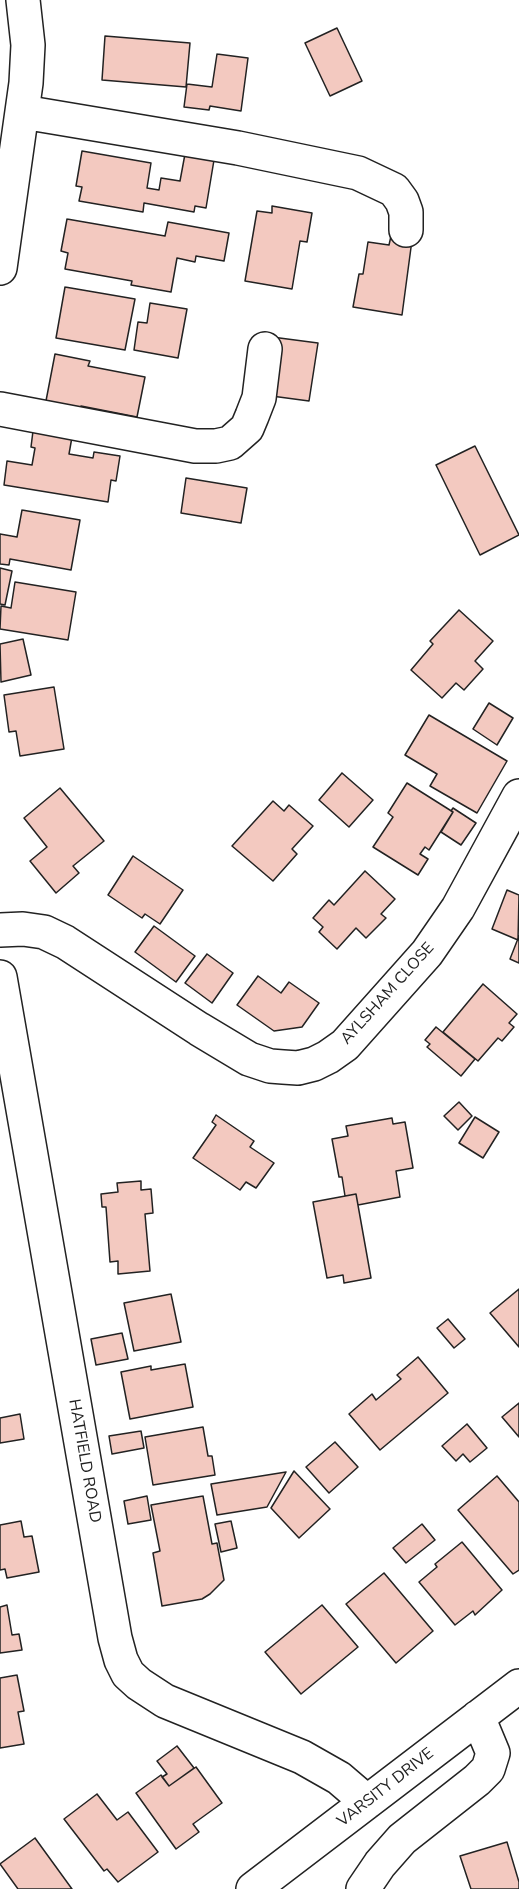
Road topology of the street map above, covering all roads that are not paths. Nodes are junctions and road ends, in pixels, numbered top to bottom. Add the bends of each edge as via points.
1 (23, 0) edge
2 (23, 112) junction
3 (406, 230) dead end
4 (0, 268) edge
5 (265, 349) dead end
6 (0, 409) edge
7 (519, 796) edge
8 (0, 930) edge
9 (0, 977) edge
10 (519, 1686) edge
11 (478, 1717) junction
12 (367, 1802) junction
13 (253, 1889) edge
14 (363, 1889) edge

1 - 2 street via 28,45
2 - 3 street via 238,147 358,173 394,190 406,212
2 - 4 street
5 - 6 street via 252,416 247,428 230,443 183,444
7 - 8 street, AYLSHAM CLOSE via 458,908 427,953 345,1045 314,1064 298,1068 270,1066 249,1059 65,942 44,932
9 - 12 street, HATFIELD ROAD via 121,1660 128,1674 165,1701 302,1757
10 - 11 street, VARSITY DRIVE
11 - 12 street, VARSITY DRIVE
11 - 14 street via 493,1753 488,1769 402,1839
12 - 13 street, VARSITY DRIVE

